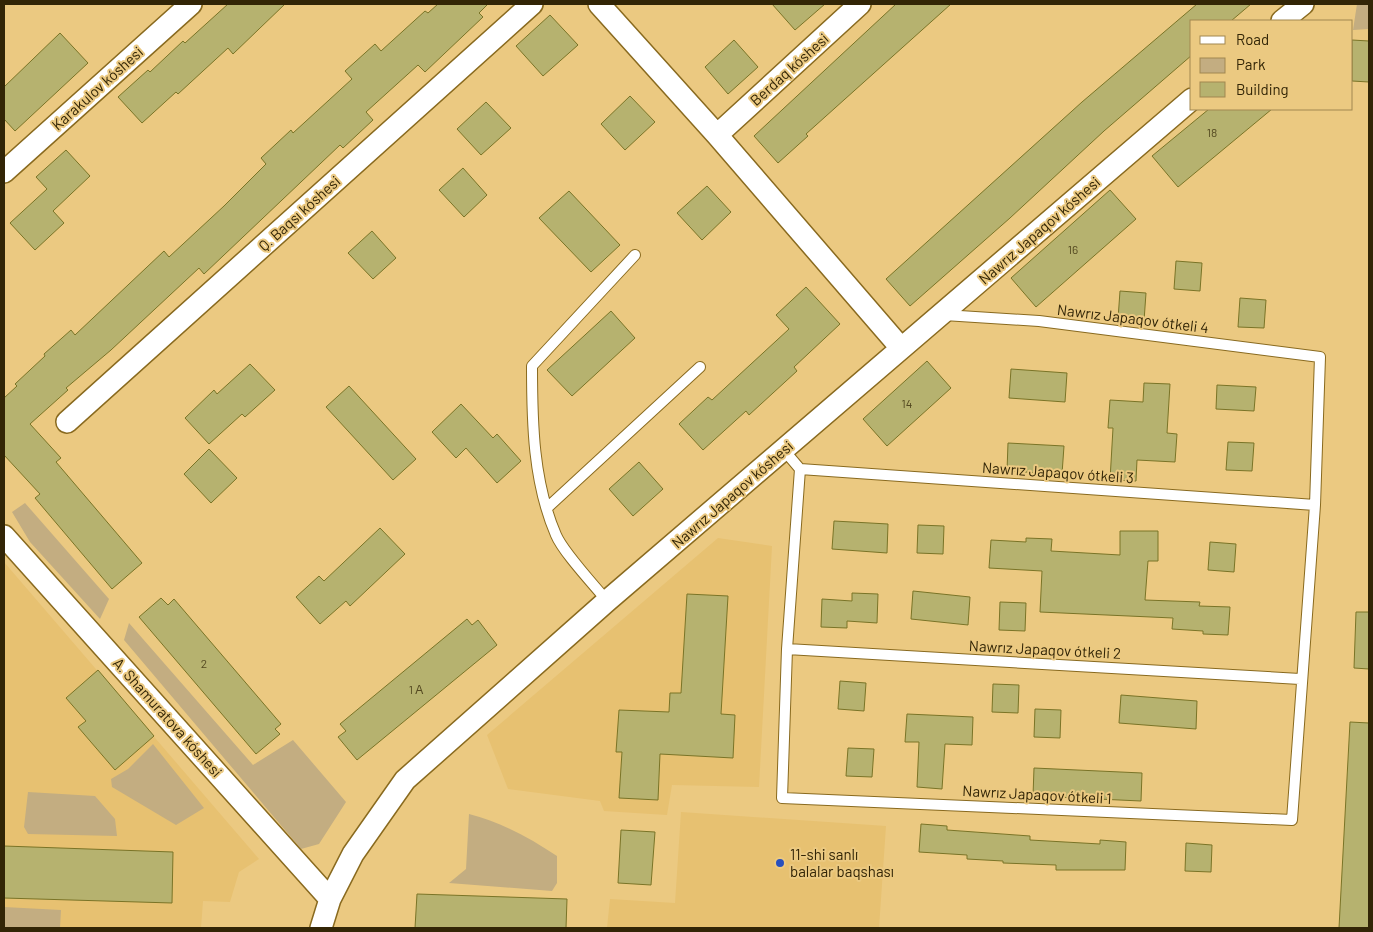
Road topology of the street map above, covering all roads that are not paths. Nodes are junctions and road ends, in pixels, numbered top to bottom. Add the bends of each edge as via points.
1 (191, 4) edge
2 (532, 4) edge
3 (599, 4) edge
4 (860, 4) edge
5 (1303, 4) edge
6 (1283, 20) edge
7 (1190, 101) edge
8 (717, 135) junction
9 (4, 172) edge
10 (636, 255) dead end
11 (941, 314) junction
12 (902, 348) junction
13 (700, 367) dead end
14 (67, 422) dead end
15 (783, 450) junction
16 (800, 469) junction
17 (1314, 505) junction
18 (547, 508) junction
19 (4, 536) edge
20 (607, 601) junction
21 (787, 649) junction
22 (1300, 679) junction
23 (330, 900) junction
24 (321, 928) edge

1 - 9 street, Karakulov kóshesi
2 - 14 street, Q. Baqsı kóshesi
3 - 8 street
4 - 8 street, Berdaq kóshesi
5 - 6 street
7 - 11 street, Nawrız Japaqov kóshesi
8 - 12 street
10 - 18 lane via 532,366 532,428
11 - 12 street, Nawrız Japaqov kóshesi
11 - 17 lane, Nawrız Japaqov ótkeli 4 via 1038,321 1320,358
12 - 15 street, Nawrız Japaqov kóshesi
13 - 18 lane
15 - 16 lane
15 - 20 street, Nawrız Japaqov kóshesi
16 - 17 lane, Nawrız Japaqov ótkeli 3
16 - 21 lane
17 - 22 lane
18 - 20 lane via 556,536
19 - 23 street, A. Shamuratova kóshesi
20 - 23 street, Nawrız Japaqov kóshesi via 405,780 353,854
21 - 22 lane, Nawrız Japaqov ótkeli 2
21 - 22 lane, Nawrız Japaqov ótkeli 1 via 782,798 1292,820
23 - 24 street, Nawrız Japaqov kóshesi

